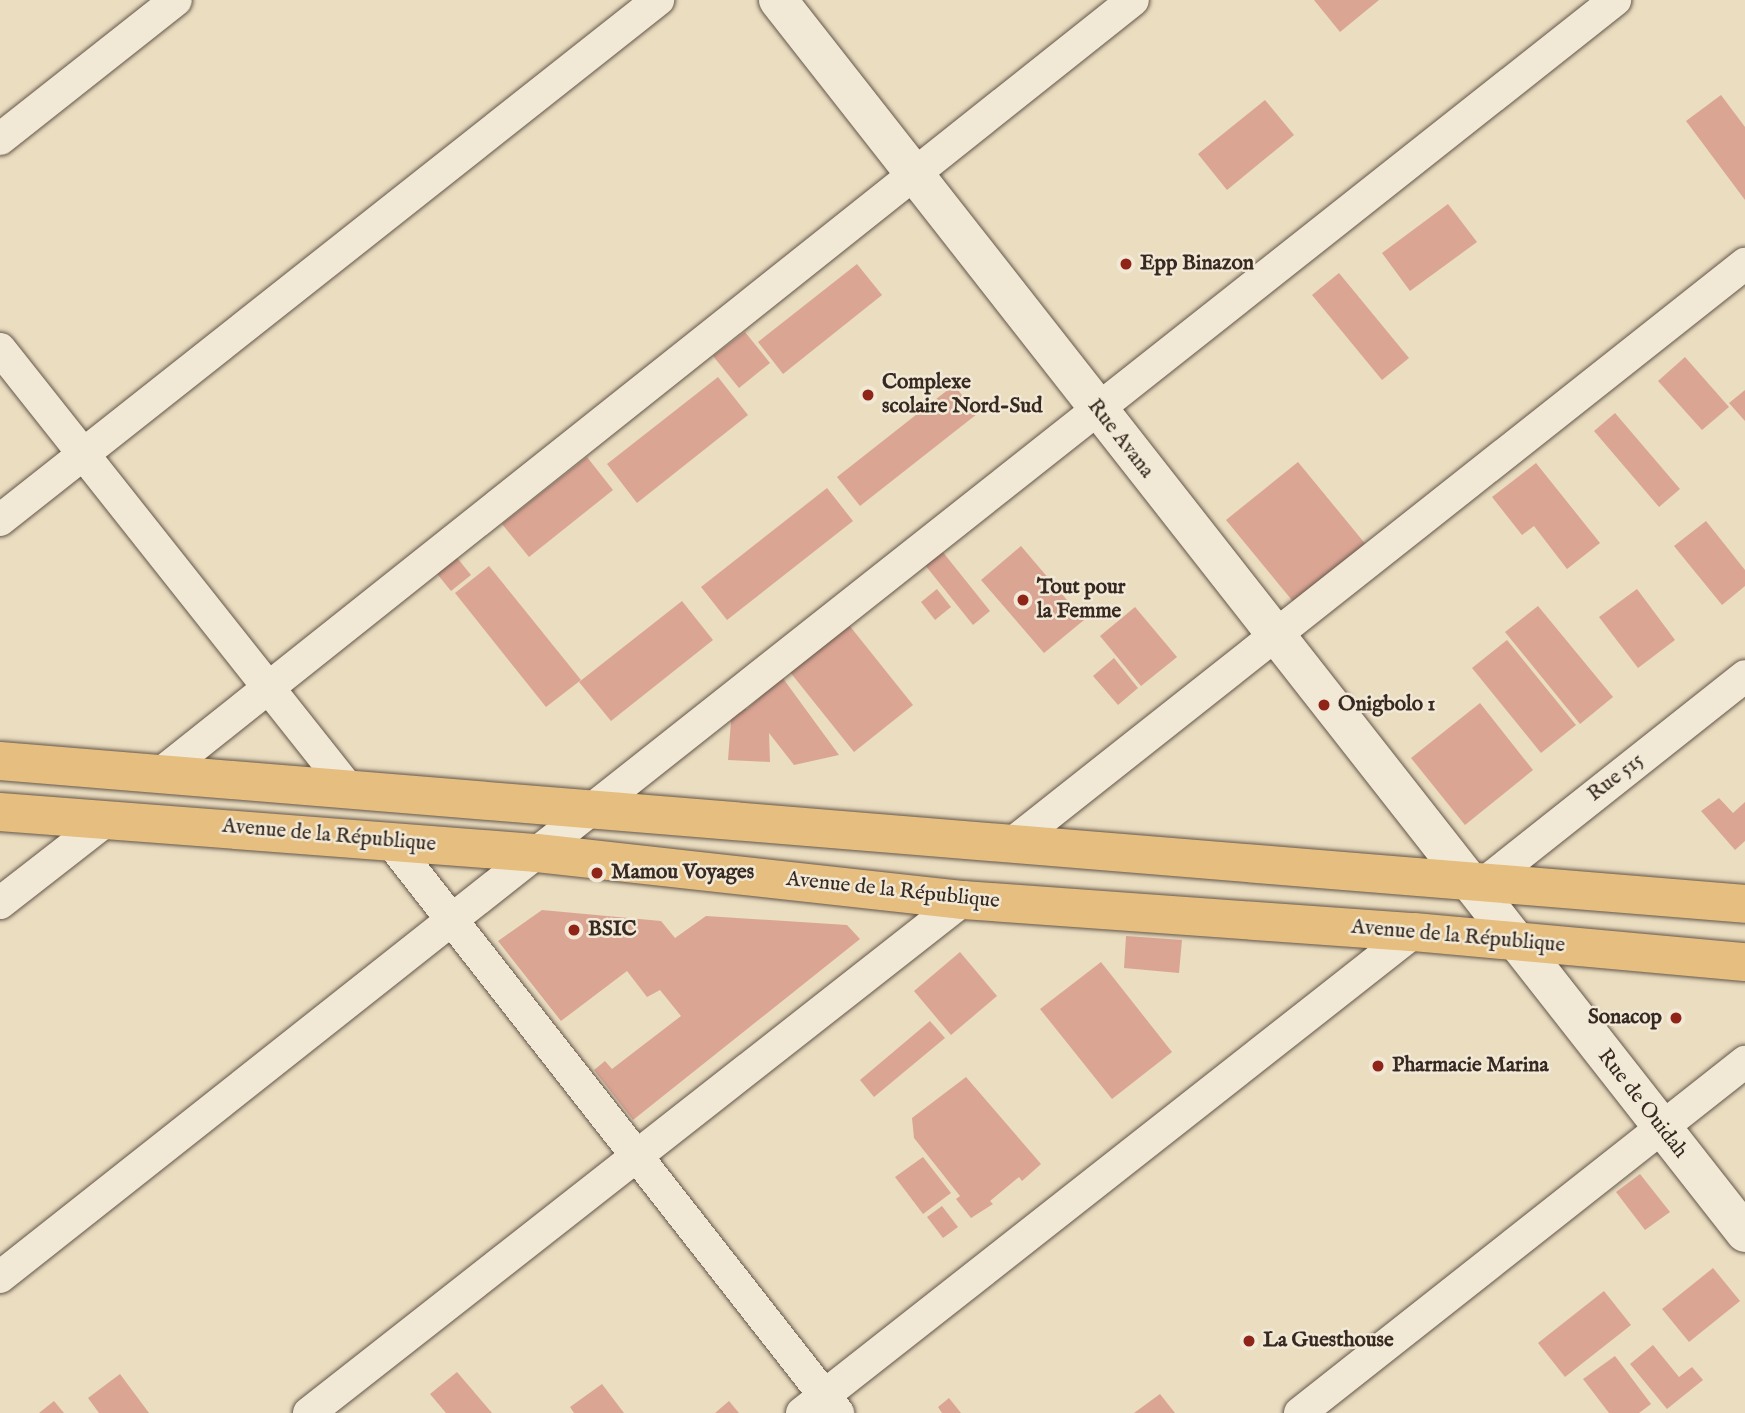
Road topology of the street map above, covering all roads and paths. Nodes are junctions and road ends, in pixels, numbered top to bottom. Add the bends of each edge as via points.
1 (176, 0) edge
2 (658, 0) edge
3 (778, 0) edge
4 (1133, 0) edge
5 (1615, 0) edge
6 (0, 139) edge
7 (913, 173) junction
8 (1745, 264) edge
9 (0, 349) edge
10 (1097, 410) junction
11 (83, 454) junction
12 (0, 520) edge
13 (1274, 637) junction
14 (1745, 676) edge
15 (269, 689) junction
16 (0, 761) edge
17 (160, 774) junction
18 (348, 788) junction
19 (595, 807) junction
20 (0, 813) edge
21 (108, 819) junction
22 (390, 841) junction
23 (1010, 845) junction
24 (537, 853) junction
25 (1475, 879) junction
26 (963, 900) junction
27 (0, 903) edge
28 (1745, 904) edge
29 (450, 918) junction
30 (1414, 932) junction
31 (1513, 941) junction
32 (1745, 962) edge
33 (1745, 1062) edge
34 (1661, 1128) junction
35 (636, 1156) junction
36 (1745, 1233) edge
37 (0, 1277) edge
38 (822, 1407) edge
39 (309, 1413) edge
40 (1300, 1413) edge

1 - 6 street
2 - 11 street
3 - 7 main road, Rue Avana
4 - 7 street
5 - 10 street
7 - 10 main road, Rue Avana
7 - 15 street
8 - 13 street
9 - 11 street
10 - 13 main road, Rue Avana
10 - 19 street
11 - 12 street
11 - 15 street
13 - 23 street
13 - 25 main road, Rue Avana
14 - 25 street, Rue 515
15 - 17 street
15 - 18 street
16 - 17 main road
17 - 18 main road
18 - 19 main road
19 - 23 main road
19 - 24 street
20 - 21 main road, Avenue de la République
21 - 22 main road, Avenue de la République
21 - 27 street
22 - 24 main road, Avenue de la République
22 - 29 street
23 - 25 main road
24 - 26 main road, Avenue de la République
24 - 29 street
25 - 28 main road
25 - 31 main road, Rue de Ouidah
26 - 30 main road, Avenue de la République
26 - 35 street
29 - 35 street
29 - 37 street
30 - 31 main road, Avenue de la République
30 - 38 street
31 - 32 main road, Avenue de la République
31 - 34 main road, Rue de Ouidah
33 - 34 street
34 - 36 main road, Rue de Ouidah
34 - 40 street
35 - 38 street
35 - 39 street

